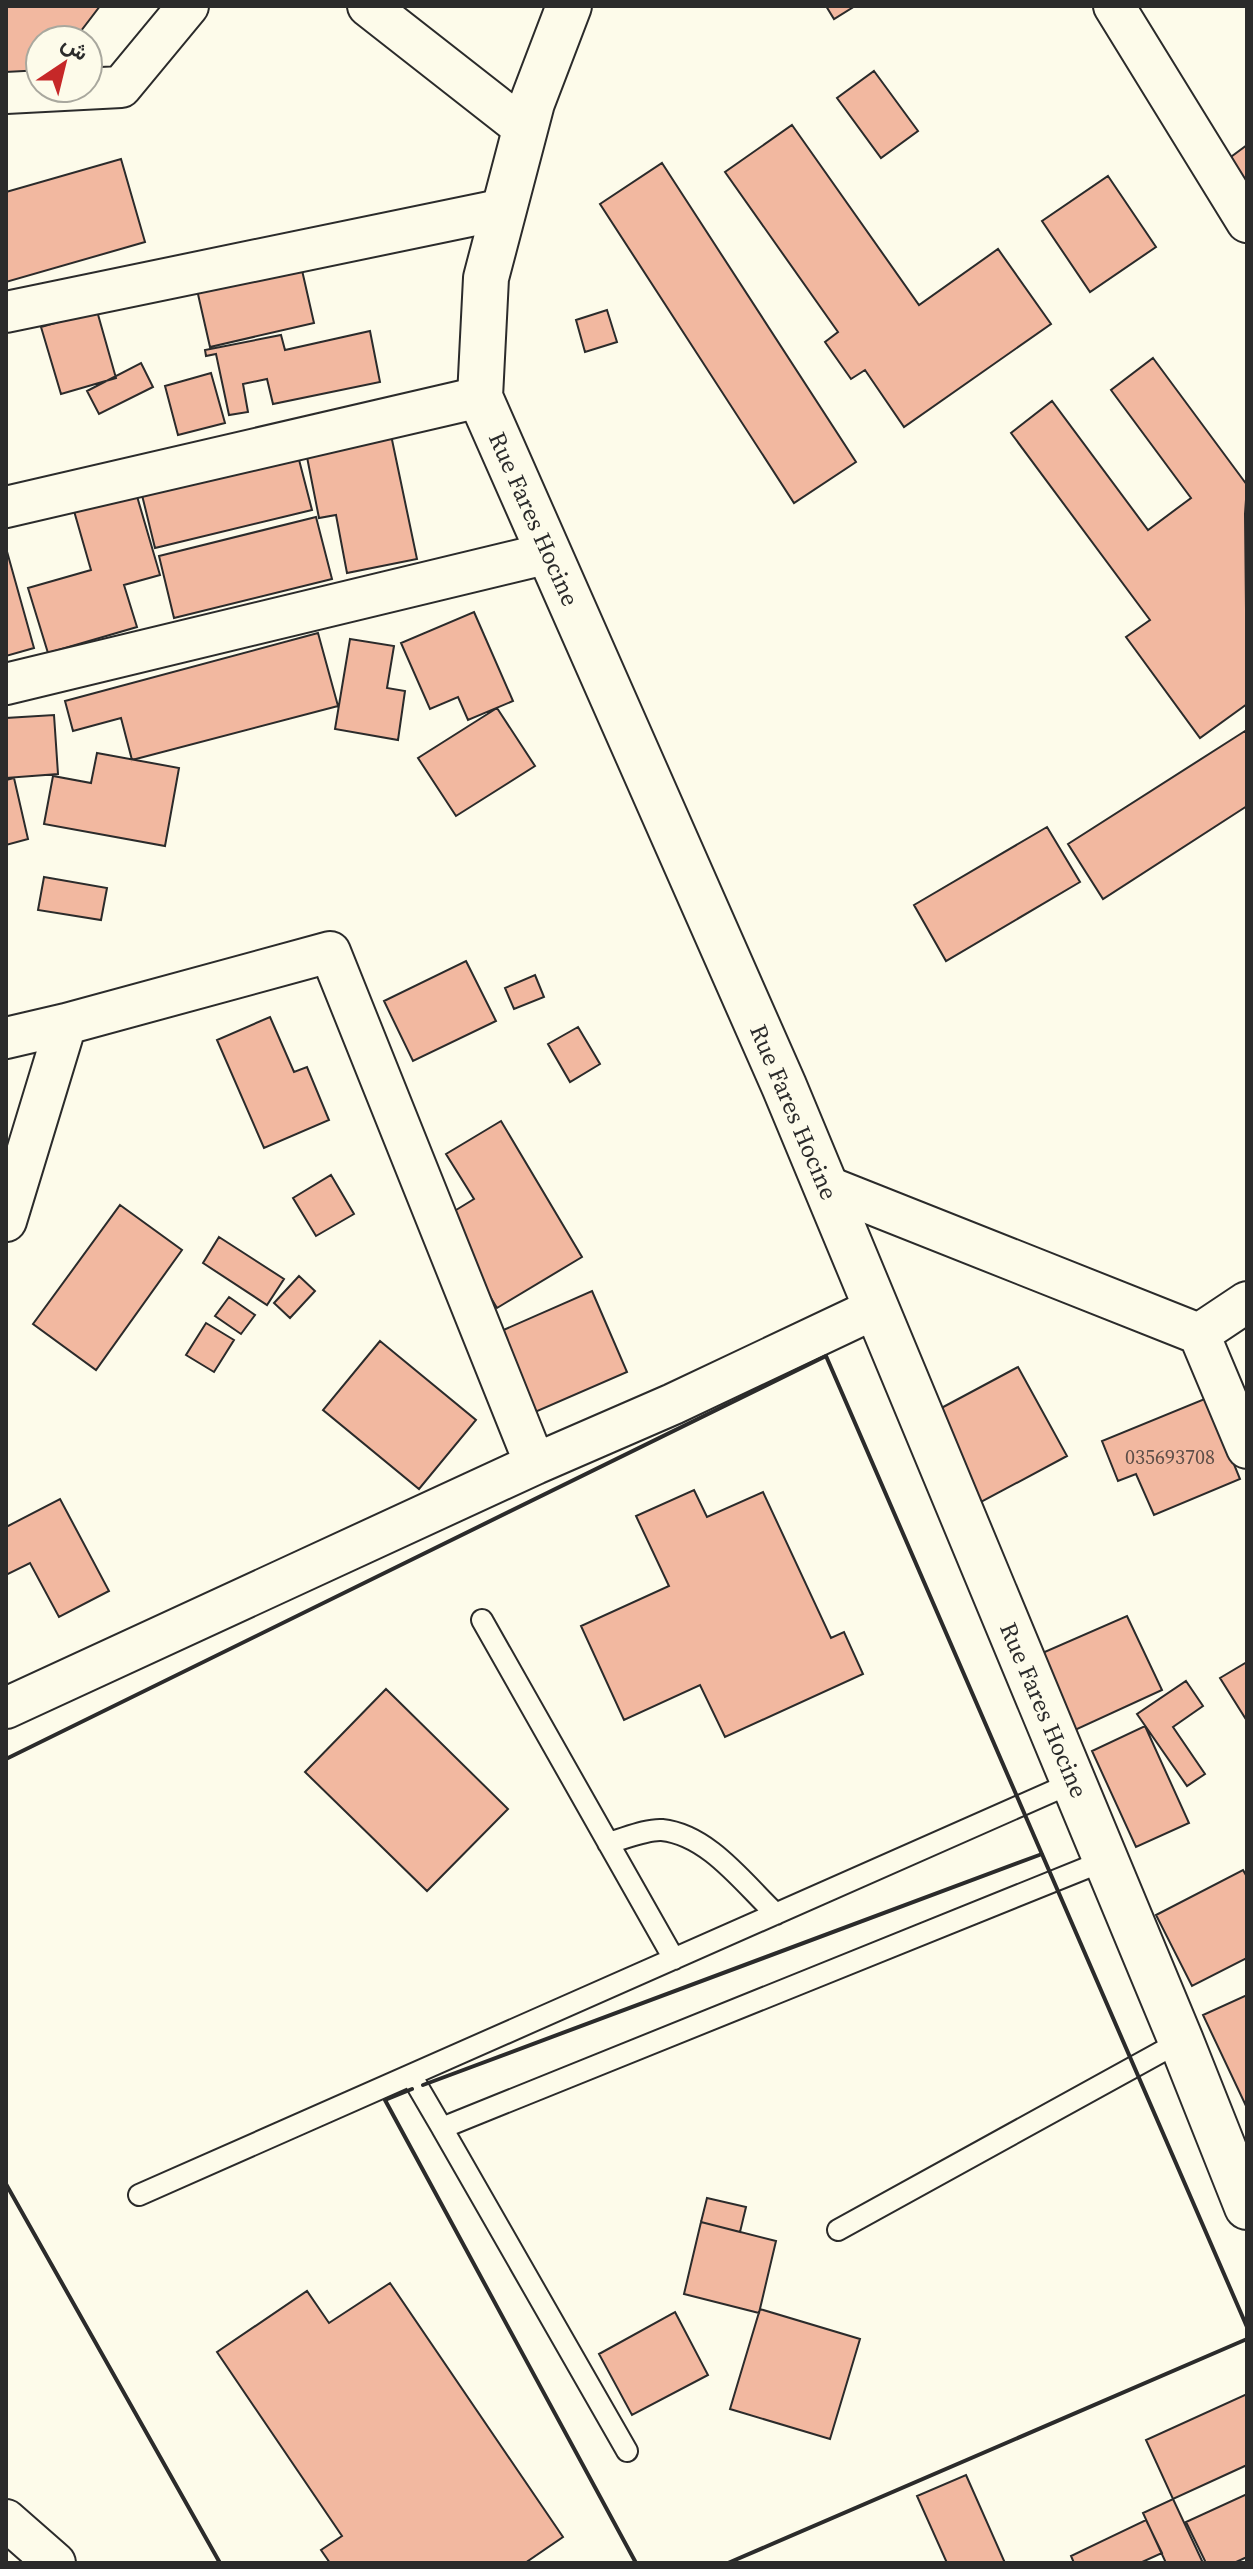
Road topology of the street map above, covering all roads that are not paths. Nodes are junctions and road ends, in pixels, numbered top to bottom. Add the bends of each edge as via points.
1 (188, 6) edge
2 (368, 6) edge
3 (569, 6) edge
4 (1114, 6) edge
5 (6, 93) edge
6 (525, 129) junction
7 (504, 209) junction
8 (1247, 222) edge
9 (6, 312) edge
10 (480, 397) junction
11 (6, 507) edge
12 (549, 553) junction
13 (6, 684) edge
14 (66, 1024) junction
15 (6, 1038) edge
16 (826, 1186) junction
17 (6, 1221) edge
18 (1247, 1302) edge
19 (876, 1308) junction
20 (1199, 1334) junction
21 (1247, 1448) edge
22 (535, 1464) junction
23 (482, 1620) dead end
24 (6, 1708) edge
25 (1074, 1782) junction
26 (608, 1843) junction
27 (1106, 1860) junction
28 (776, 1914) junction
29 (674, 1959) junction
30 (1181, 2041) junction
31 (411, 2075) junction
32 (442, 2128) junction
33 (139, 2195) dead end
34 (1247, 2207) edge
35 (838, 2230) dead end
36 (627, 2451) dead end
37 (6, 2520) edge
38 (55, 2563) edge

1 - 5 street via 121,87
2 - 6 street
3 - 6 street, Rue Fares Hocine
4 - 8 street
6 - 7 street, Rue Fares Hocine
7 - 9 street
7 - 10 street, Rue Fares Hocine via 486,278
10 - 11 street
10 - 12 street, Rue Fares Hocine
12 - 13 street
12 - 16 street, Rue Fares Hocine
14 - 15 street
14 - 17 street
14 - 22 street via 330,952
16 - 19 street, Rue Fares Hocine
16 - 20 street
18 - 20 street
19 - 22 street
19 - 25 street, Rue Fares Hocine
20 - 21 street
22 - 24 street
23 - 26 lane
25 - 27 street, Rue Fares Hocine
25 - 28 lane
26 - 28 lane via 661,1830 685,1837 709,1849
26 - 29 lane
27 - 30 street, Rue Fares Hocine
27 - 32 lane
28 - 29 lane
29 - 31 lane
30 - 34 street, Rue Fares Hocine
30 - 35 lane
31 - 32 lane
31 - 33 lane
32 - 36 lane
37 - 38 street

